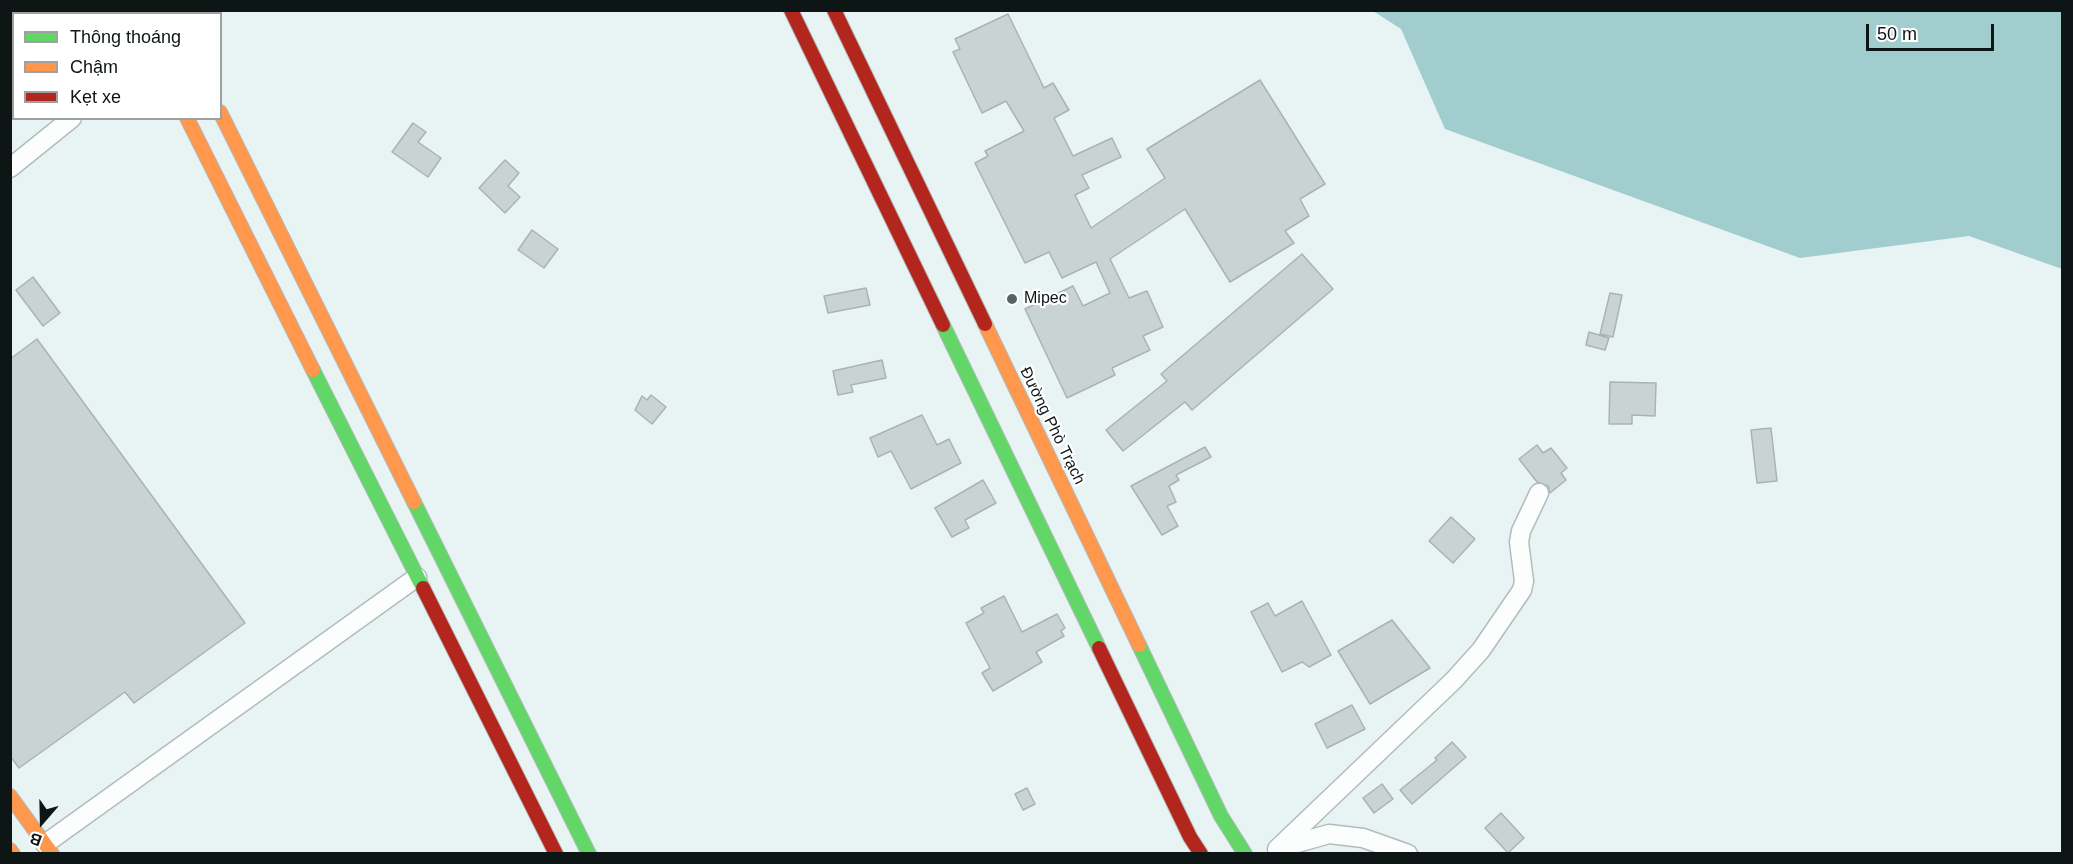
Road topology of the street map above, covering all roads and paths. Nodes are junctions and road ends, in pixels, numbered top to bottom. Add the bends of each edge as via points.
1 (791, 10) edge
2 (834, 10) edge
3 (222, 116) edge
4 (70, 120) edge
5 (188, 120) edge
6 (10, 168) edge
7 (1539, 493) dead end
8 (417, 577) junction
9 (10, 796) edge
10 (48, 849) edge
11 (1274, 851) edge
12 (556, 854) edge
13 (589, 854) edge
14 (1201, 854) edge
15 (1245, 854) edge
16 (1408, 854) edge

1 - 14 main road
2 - 15 main road, Đường Phò Trạch via 1221,816
3 - 13 main road
4 - 6 street
5 - 8 main road
7 - 11 street via 1519,542 1522,591 1481,650
8 - 10 street
8 - 12 main road
9 - 10 main road
11 - 16 street via 1329,834 1363,838

